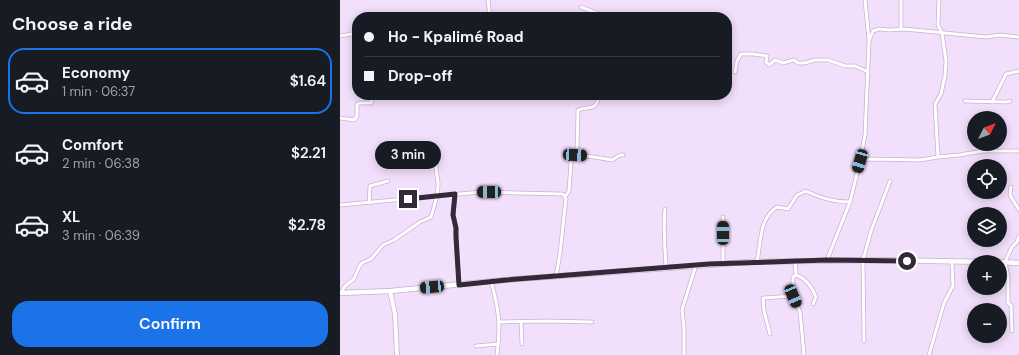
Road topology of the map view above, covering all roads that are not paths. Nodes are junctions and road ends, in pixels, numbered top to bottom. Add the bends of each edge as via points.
1 (488, 0) edge
2 (866, 0) edge
3 (901, 0) edge
4 (939, 0) edge
5 (581, 7) dead end
6 (489, 12) edge
7 (594, 12) edge
8 (901, 29) junction
9 (942, 33) junction
10 (352, 35) edge
11 (340, 36) edge
12 (1019, 37) edge
13 (869, 41) junction
14 (1019, 71) edge
15 (735, 72) dead end
16 (868, 72) junction
17 (372, 100) edge
18 (598, 100) edge
19 (965, 101) dead end
20 (1010, 101) dead end
21 (992, 102) junction
22 (340, 118) edge
23 (1019, 151) edge
24 (575, 155) junction
25 (623, 155) dead end
26 (938, 157) junction
27 (436, 160) dead end
28 (860, 161) junction
29 (388, 181) dead end
30 (890, 181) dead end
31 (1011, 187) dead end
32 (455, 194) junction
33 (437, 196) junction
34 (565, 197) junction
35 (850, 202) junction
36 (369, 203) junction
37 (340, 205) edge
38 (665, 209) dead end
39 (1019, 210) edge
40 (723, 217) dead end
41 (1019, 236) edge
42 (1007, 255) edge
43 (827, 260) junction
44 (863, 260) junction
45 (795, 261) junction
46 (757, 262) junction
47 (952, 262) junction
48 (967, 262) edge
49 (1007, 262) edge
50 (1019, 263) edge
51 (723, 264) junction
52 (696, 265) junction
53 (666, 267) junction
54 (1007, 274) edge
55 (796, 275) junction
56 (556, 277) junction
57 (491, 281) junction
58 (459, 285) junction
59 (390, 291) junction
60 (340, 293) edge
61 (793, 296) junction
62 (813, 304) dead end
63 (499, 322) junction
64 (521, 322) junction
65 (592, 322) dead end
66 (1012, 331) dead end
67 (770, 334) dead end
68 (864, 341) dead end
69 (498, 344) junction
70 (522, 344) dead end
71 (476, 346) dead end
72 (397, 355) edge
73 (497, 355) edge
74 (684, 355) edge
75 (804, 355) edge
76 (929, 355) edge

1 - 6 street
2 - 13 street
3 - 8 street
4 - 9 street via 938,25
5 - 7 street
8 - 9 street
8 - 13 street via 873,30
9 - 12 street
9 - 26 street via 946,61 941,94 935,104
10 - 11 street
13 - 16 street
14 - 21 street via 1006,74
15 - 16 street via 736,61 741,54 767,56 766,62 769,65 775,60 783,63 794,60 798,63 828,60 845,66 855,66
16 - 28 street
17 - 22 street via 371,103 356,105 357,116 354,120
18 - 24 street via 593,107 578,110 578,144
19 - 21 street
20 - 21 street
23 - 26 street via 983,151
24 - 25 street via 612,160
24 - 34 street via 571,162 569,191
26 - 28 street via 920,160
27 - 33 street
28 - 35 street
29 - 36 street via 370,186
30 - 44 street via 870,231
31 - 39 street via 1010,195
32 - 33 street
32 - 34 street via 556,193
32 - 58 street via 453,215
33 - 36 street
33 - 60 street via 431,217 383,245 369,260 358,267 354,279
34 - 56 street
35 - 43 street
35 - 46 street via 832,201 806,191 797,195 788,209 777,207 770,211 760,239
36 - 37 street
38 - 53 street
40 - 51 street
41 - 42 street
43 - 44 main road
43 - 45 main road
44 - 47 main road
44 - 68 street
45 - 46 main road
45 - 55 street
46 - 51 main road
47 - 48 main road
47 - 76 street via 952,286 944,303
49 - 50 main road
51 - 52 main road
52 - 53 main road
52 - 74 street via 682,310
53 - 56 main road
54 - 66 street
55 - 61 street via 793,277
55 - 62 street via 800,276 812,290 816,297
56 - 57 main road
57 - 58 main road
57 - 63 street via 498,304
58 - 59 main road
59 - 60 main road
59 - 72 street via 395,314
61 - 67 street via 763,298
61 - 75 street via 800,312
63 - 64 street
63 - 69 street
64 - 65 street
64 - 70 street
69 - 71 street
69 - 73 street

